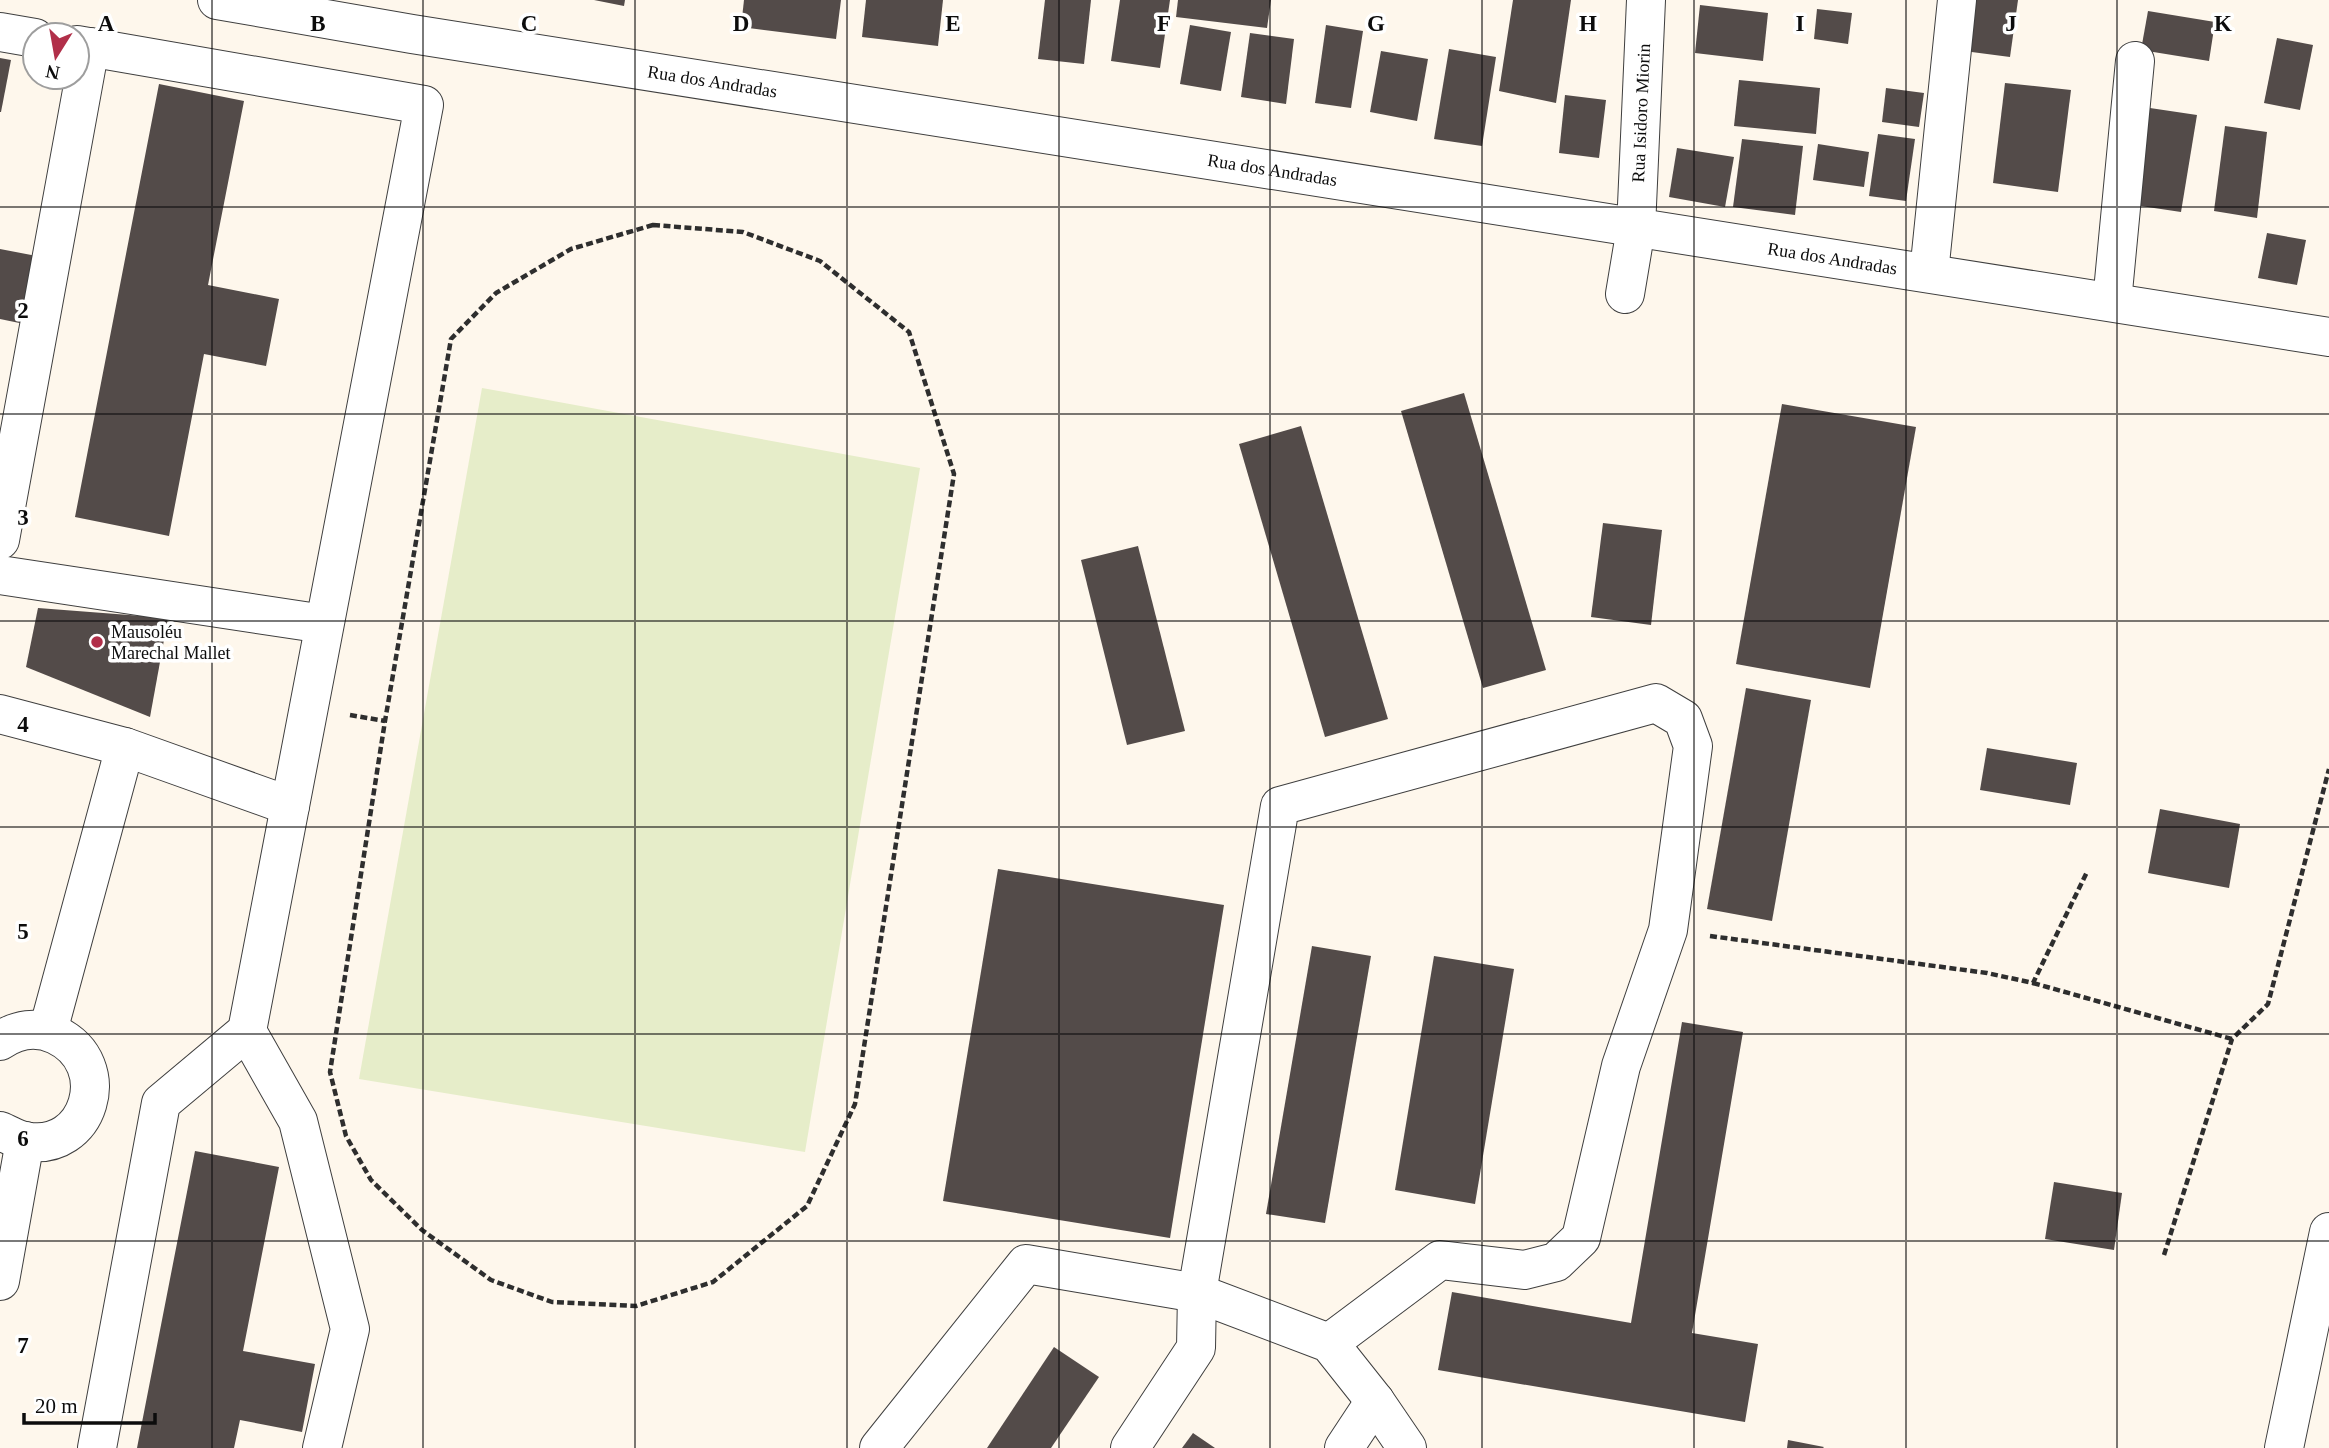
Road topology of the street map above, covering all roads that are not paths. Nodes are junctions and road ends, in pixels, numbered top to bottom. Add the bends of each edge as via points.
1 (217, 0) edge
2 (1646, 0) edge
3 (1957, 0) edge
4 (0, 32) edge
5 (21, 36) edge
6 (91, 47) edge
7 (2135, 61) dead end
8 (76, 91) edge
9 (1636, 228) junction
10 (1929, 273) junction
11 (1625, 294) dead end
12 (2112, 302) junction
13 (2329, 337) edge
14 (0, 540) edge
15 (0, 575) edge
16 (324, 624) junction
17 (0, 713) edge
18 (125, 747) junction
19 (290, 806) junction
20 (48, 1031) junction
21 (247, 1031) junction
22 (0, 1041) edge
23 (12, 1136) edge
24 (2329, 1232) edge
25 (0, 1281) edge
26 (1197, 1293) junction
27 (1329, 1343) junction
28 (1375, 1401) junction
29 (97, 1448) edge
30 (322, 1448) edge
31 (879, 1448) edge
32 (1130, 1448) edge
33 (1344, 1448) edge
34 (1407, 1448) edge
35 (2284, 1448) edge

1 - 9 street, Rua dos Andradas
2 - 9 street, Rua Isidoro Miorin
3 - 10 street
4 - 5 street
6 - 16 street via 424,105
7 - 12 street
8 - 14 street
9 - 10 street, Rua dos Andradas
9 - 11 street, Rua Isidoro Miorin
10 - 12 street, Rua dos Andradas
12 - 13 street, Rua dos Andradas
15 - 16 street
16 - 19 street
17 - 18 street
18 - 19 street
18 - 20 street
19 - 21 street
20 - 22 street via 28,1029
20 - 23 street via 69,1041 82,1055 90,1073 88,1105 63,1135 45,1142
21 - 29 street via 161,1103
21 - 30 street via 298,1121 350,1329
23 - 25 street
24 - 35 street
26 - 27 street
26 - 27 street via 1280,806 1656,703 1683,719 1693,746 1668,930 1621,1066 1581,1238 1556,1262 1524,1270 1440,1260
26 - 31 street via 1026,1264
26 - 32 street via 1196,1348
27 - 28 street
28 - 33 street
28 - 34 street

